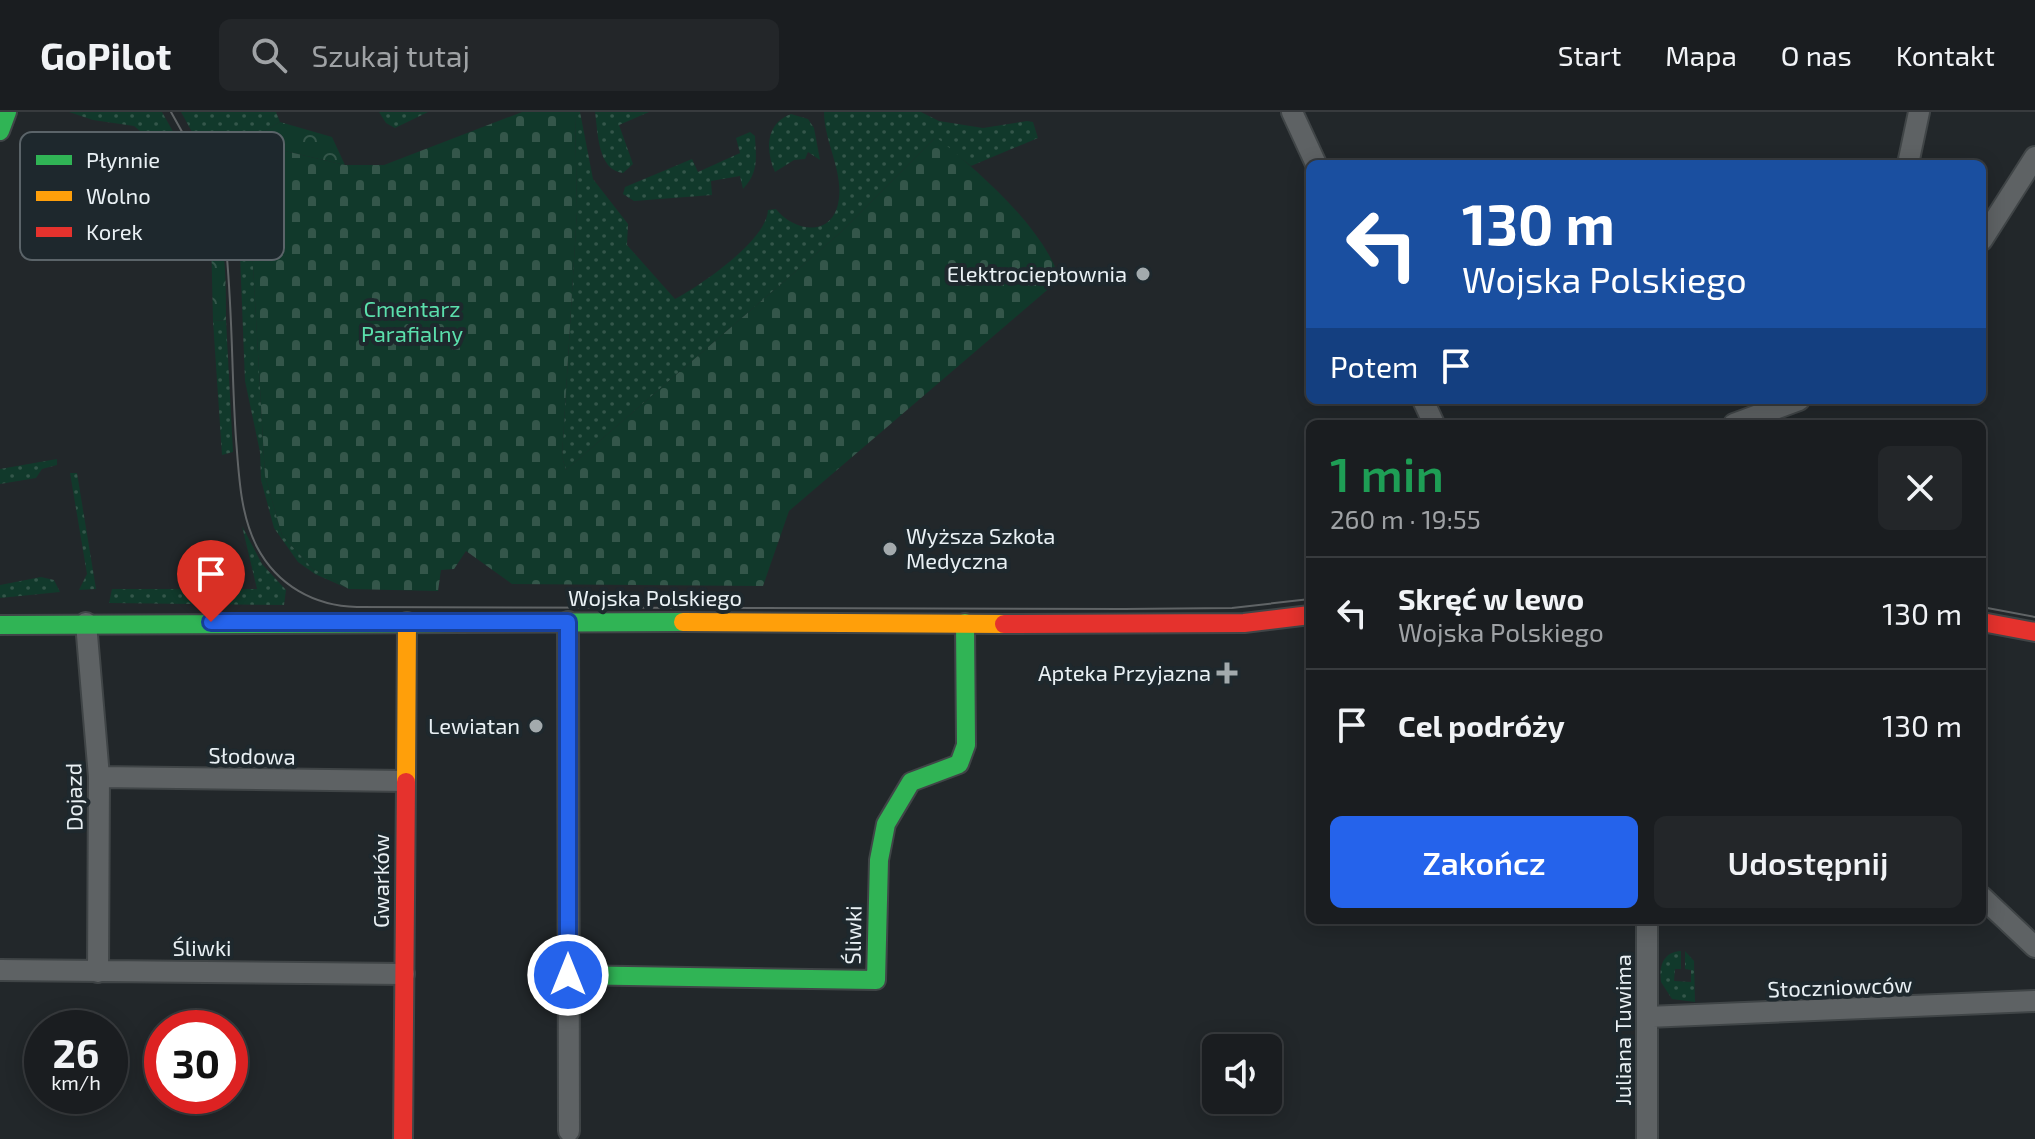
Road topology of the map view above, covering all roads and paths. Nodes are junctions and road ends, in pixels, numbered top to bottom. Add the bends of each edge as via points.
1 (7, 112) edge
2 (1292, 112) edge
3 (1919, 112) edge
4 (0, 131) edge
5 (2035, 157) edge
6 (1314, 160) edge
7 (1909, 160) edge
8 (1986, 234) edge
9 (1788, 404) edge
10 (1745, 420) edge
11 (1306, 615) edge
12 (407, 622) junction
13 (568, 622) junction
14 (86, 623) junction
15 (965, 623) junction
16 (1986, 623) edge
17 (0, 625) edge
18 (2035, 632) edge
19 (99, 777) junction
20 (405, 781) junction
21 (1986, 901) edge
22 (1647, 924) edge
23 (2035, 947) edge
24 (0, 970) edge
25 (98, 972) junction
26 (404, 974) junction
27 (568, 975) junction
28 (2035, 1001) edge
29 (1647, 1017) junction
30 (569, 1131) dead end
31 (403, 1139) edge
32 (1647, 1139) edge

1 - 4 main road
2 - 6 street
3 - 7 street
5 - 8 street
9 - 10 street
11 - 15 main road, Wojska Polskiego via 1219,624
12 - 13 main road, Wojska Polskiego
12 - 14 main road, Wojska Polskiego
12 - 20 main road, Gwarków
13 - 15 main road, Wojska Polskiego
13 - 27 street
14 - 17 main road, Wojska Polskiego
14 - 19 street, Dojazd
15 - 27 main road, Śliwki via 966,745 959,764 911,782 886,824 879,860 876,980
16 - 18 main road
19 - 20 street, Słodowa
19 - 25 street, Dojazd
20 - 26 main road, Gwarków
21 - 23 street
22 - 29 street, Juliana Tuwima
24 - 25 street, Śliwki
25 - 26 street, Śliwki
26 - 31 main road, Gwarków
27 - 30 street
28 - 29 street, Stoczniowców
29 - 32 street, Juliana Tuwima

